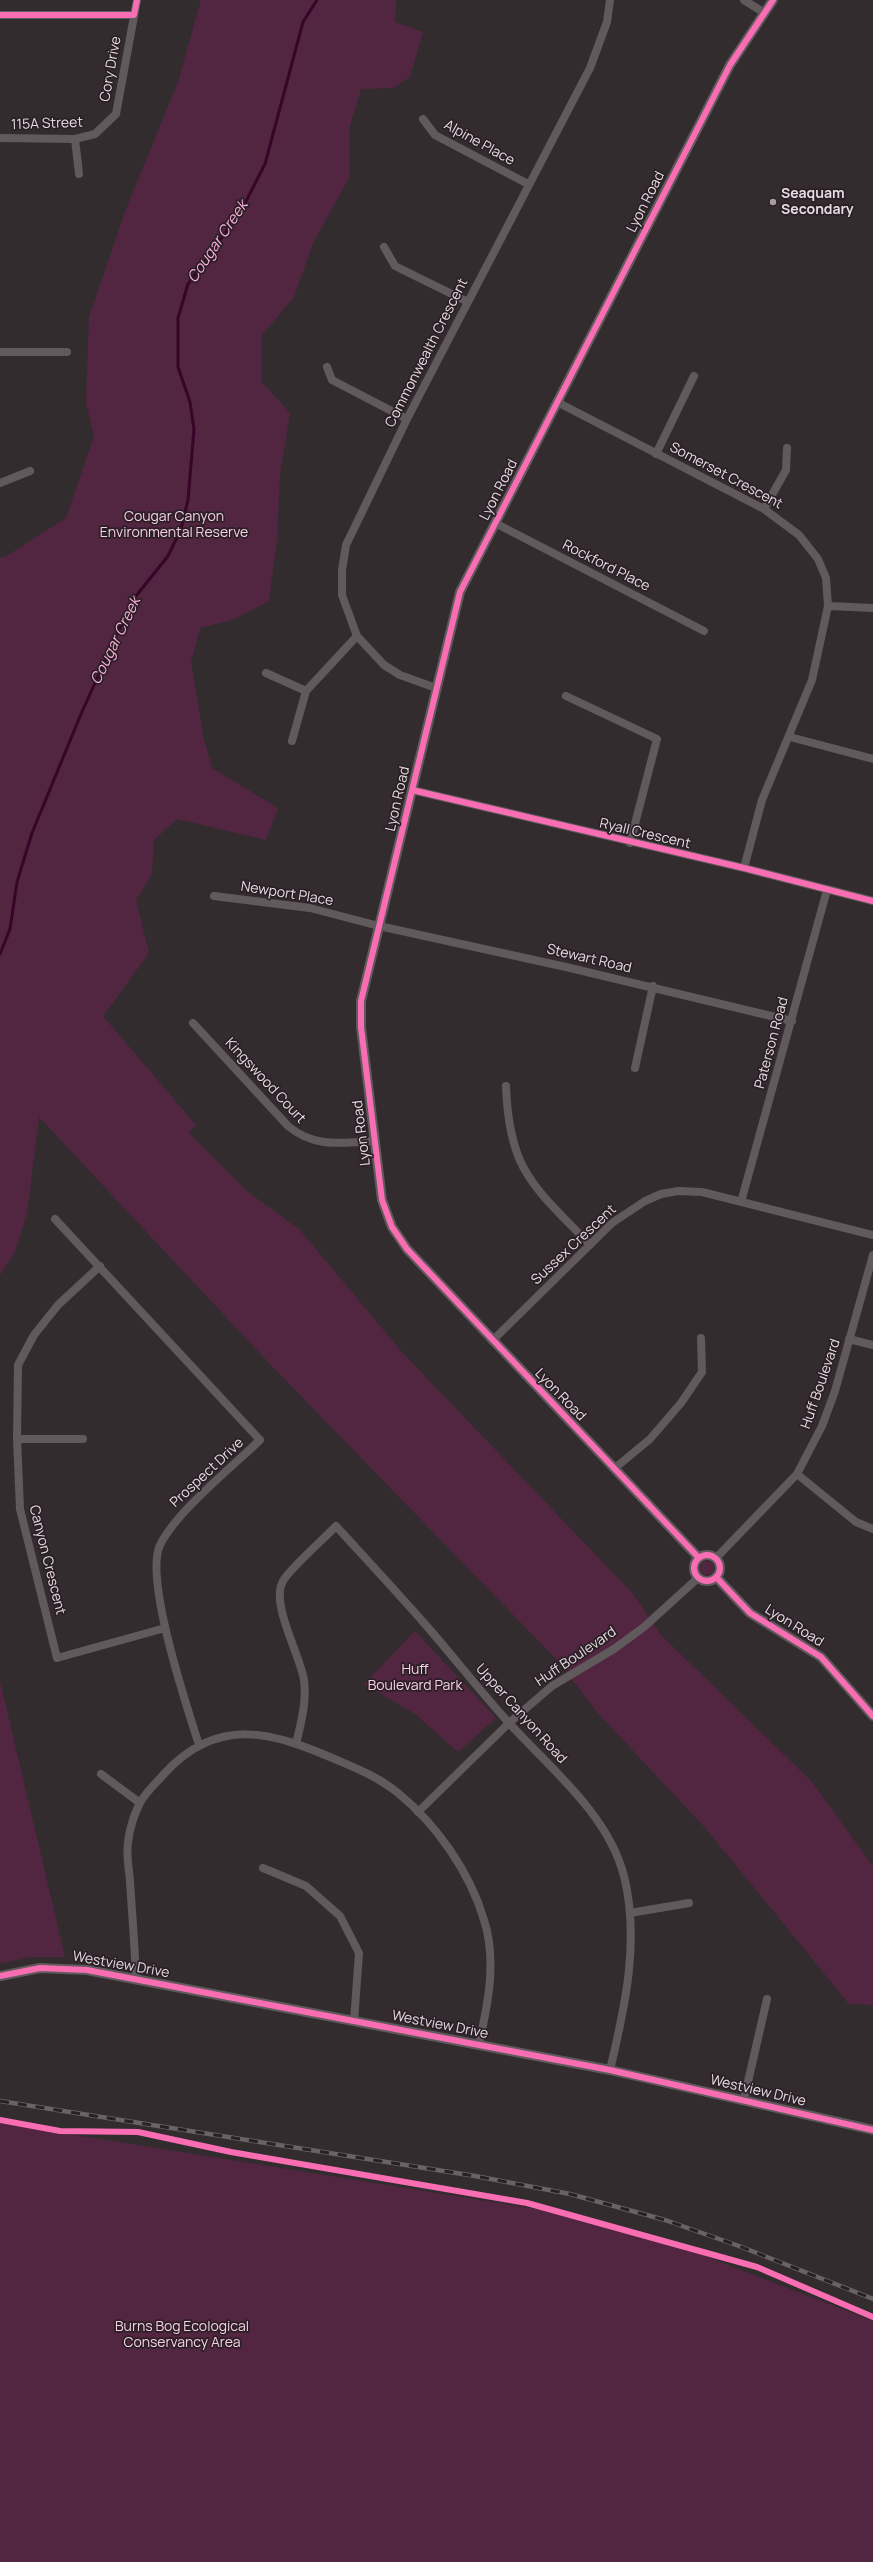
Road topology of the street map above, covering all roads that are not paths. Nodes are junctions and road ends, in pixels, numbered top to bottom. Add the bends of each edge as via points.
1 (137, 0) edge
2 (610, 0) edge
3 (744, 0) edge
4 (773, 0) edge
5 (763, 12) junction
6 (0, 15) edge
7 (134, 15) junction
8 (423, 119) dead end
9 (95, 134) joint
10 (0, 138) edge
11 (75, 139) junction
12 (79, 174) dead end
13 (528, 184) junction
14 (384, 247) dead end
15 (468, 302) junction
16 (0, 352) edge
17 (67, 352) dead end
18 (326, 367) dead end
19 (694, 376) dead end
20 (557, 402) junction
21 (407, 419) junction
22 (787, 448) dead end
23 (656, 454) junction
24 (30, 471) dead end
25 (0, 484) edge
26 (764, 509) junction
27 (495, 523) junction
28 (828, 606) junction
29 (873, 608) edge
30 (704, 631) dead end
31 (357, 636) junction
32 (266, 673) dead end
33 (436, 688) junction
34 (306, 690) junction
35 (566, 696) dead end
36 (790, 737) junction
37 (292, 741) dead end
38 (873, 759) edge
39 (412, 790) junction
40 (630, 843) junction
41 (744, 868) junction
42 (827, 890) junction
43 (214, 896) dead end
44 (873, 901) edge
45 (380, 926) junction
46 (653, 986) junction
47 (792, 1020) junction
48 (193, 1023) dead end
49 (635, 1068) dead end
50 (506, 1086) dead end
51 (374, 1141) junction
52 (741, 1202) junction
53 (55, 1219) dead end
54 (873, 1235) edge
55 (590, 1245) junction
56 (873, 1255) edge
57 (100, 1266) junction
58 (701, 1338) dead end
59 (850, 1339) junction
60 (492, 1341) junction
61 (873, 1345) edge
62 (17, 1439) junction
63 (83, 1439) dead end
64 (615, 1468) junction
65 (797, 1474) junction
66 (873, 1529) edge
67 (699, 1558) junction
68 (716, 1558) junction
69 (699, 1577) junction
70 (716, 1577) junction
71 (165, 1628) junction
72 (873, 1716) edge
73 (509, 1723) junction
74 (296, 1744) junction
75 (199, 1746) junction
76 (101, 1774) dead end
77 (140, 1803) junction
78 (418, 1812) junction
79 (263, 1868) dead end
80 (689, 1903) dead end
81 (630, 1913) junction
82 (0, 1976) edge
83 (136, 1980) junction
84 (767, 1999) dead end
85 (354, 2021) junction
86 (479, 2044) junction
87 (610, 2070) junction
88 (744, 2099) junction
89 (873, 2130) edge

1 - 7 street, Cory Drive
2 - 13 street, Commonwealth Crescent via 607,22 590,68
3 - 5 street
4 - 5 street, Lyon Road
5 - 20 street, Lyon Road via 730,65
6 - 7 street
7 - 9 street, Cory Drive via 116,114
8 - 13 street, Alpine Place via 435,135
9 - 11 street, 115A Street
10 - 11 street, 115A Street
11 - 12 street
13 - 15 street, Commonwealth Crescent
14 - 15 street via 395,266
15 - 21 street, Commonwealth Crescent
16 - 17 street
18 - 21 street via 332,380
19 - 23 street
20 - 23 street, Somerset Crescent
20 - 27 street, Lyon Road
21 - 31 street, Commonwealth Crescent via 346,545 342,595
22 - 26 street via 786,470
23 - 26 street, Somerset Crescent
24 - 25 street
26 - 28 street, Somerset Crescent via 799,535 818,559 826,578
27 - 30 street, Rockford Place
27 - 33 street, Lyon Road via 460,592
28 - 29 street
28 - 36 street, Somerset Crescent via 812,680
31 - 33 street, Commonwealth Crescent via 384,665 400,675
31 - 34 street
32 - 34 street
33 - 39 street, Lyon Road
34 - 37 street
35 - 40 street via 657,739
36 - 38 street
36 - 41 street, Somerset Crescent via 762,800
39 - 40 street, Ryall Crescent
39 - 45 street, Lyon Road
40 - 41 street, Ryall Crescent
41 - 42 street, Ryall Crescent
42 - 44 street, Ryall Crescent
42 - 47 street, Paterson Road
43 - 45 street, Newport Place via 310,908
45 - 46 street, Stewart Road
45 - 51 street, Lyon Road via 361,1001 361,1027
46 - 47 street, Stewart Road
46 - 49 street
47 - 52 street, Paterson Road
48 - 51 street, Kingswood Court via 301,1137 334,1143
50 - 55 street via 507,1120 520,1165 532,1185
51 - 60 street, Lyon Road via 382,1200 392,1227 407,1249
52 - 54 street, Sussex Crescent
52 - 55 street, Sussex Crescent via 702,1192 678,1191 661,1194 645,1201 612,1223
53 - 57 street, Prospect Drive
55 - 60 street, Sussex Crescent
56 - 59 street, Huff Boulevard
57 - 62 street, Canyon Crescent via 58,1305 34,1335 20,1361
57 - 71 street, Prospect Drive via 260,1440 175,1520 159,1547 156,1576
58 - 64 street via 702,1372 681,1404 650,1439
59 - 61 street
59 - 65 street, Huff Boulevard via 822,1426
60 - 64 street, Lyon Road
62 - 63 street
62 - 71 street, Canyon Crescent via 20,1509 57,1658
64 - 67 street, Lyon Road
65 - 66 street via 856,1522
65 - 68 street, Huff Boulevard
67 - 68 street via 709,1555
67 - 69 street via 694,1567
68 - 70 street via 720,1566
69 - 70 street via 708,1580
69 - 73 street, Huff Boulevard via 644,1627 614,1649 552,1686
70 - 72 street, Lyon Road via 750,1613 821,1657
71 - 75 street, Prospect Drive
73 - 74 street, Upper Canyon Road via 424,1623 336,1526 283,1580 278,1593 280,1608 299,1658 304,1682 304,1711
73 - 78 street, Huff Boulevard
73 - 81 street, Upper Canyon Road via 575,1793 593,1816 610,1843 624,1875
74 - 75 street via 259,1734 242,1733
74 - 78 street via 364,1772 396,1791
75 - 77 street via 176,1762
76 - 77 street
77 - 83 street via 128,1843
78 - 86 street via 439,1836 474,1891 485,1922 490,1951 490,1980
79 - 85 street via 306,1886 340,1916 358,1953
80 - 81 street
81 - 87 street, Upper Canyon Road via 631,1939 626,2001
82 - 83 street, Westview Drive via 40,1968 64,1968
83 - 85 street, Westview Drive
84 - 88 street
85 - 86 street, Westview Drive
86 - 87 street, Westview Drive
87 - 88 street, Westview Drive
88 - 89 street, Westview Drive

